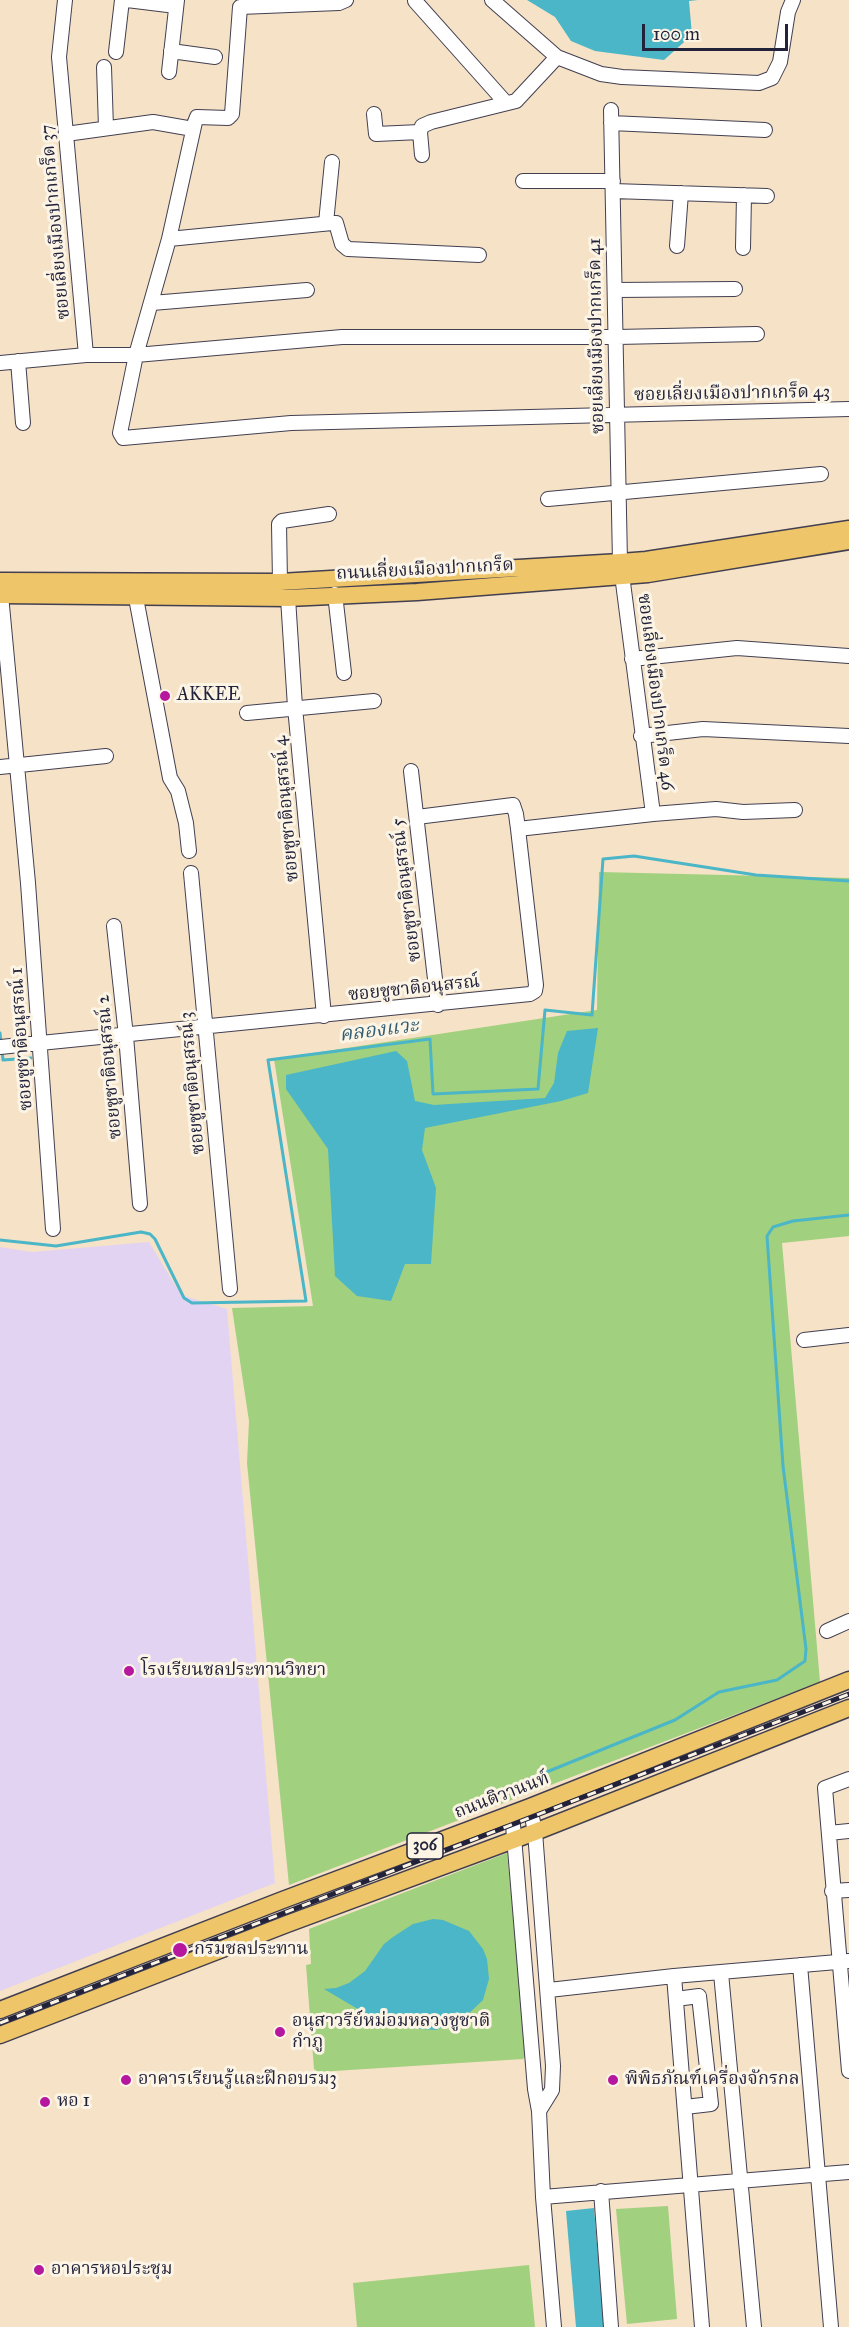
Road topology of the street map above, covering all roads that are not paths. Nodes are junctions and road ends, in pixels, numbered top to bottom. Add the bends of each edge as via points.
1 (65, 0) edge
2 (122, 0) edge
3 (127, 0) edge
4 (346, 0) edge
5 (492, 0) edge
6 (793, 0) edge
7 (415, 2) dead end
8 (177, 3) edge
9 (278, 3) edge
10 (171, 51) junction
11 (116, 52) dead end
12 (215, 57) dead end
13 (557, 57) junction
14 (104, 67) dead end
15 (169, 72) dead end
16 (506, 104) junction
17 (374, 114) dead end
18 (106, 128) junction
19 (193, 129) junction
20 (765, 130) dead end
21 (420, 132) junction
22 (66, 134) junction
23 (422, 155) dead end
24 (332, 162) dead end
25 (523, 181) dead end
26 (613, 186) junction
27 (681, 193) junction
28 (744, 195) junction
29 (766, 196) dead end
30 (326, 223) junction
31 (169, 239) junction
32 (677, 246) dead end
33 (742, 248) dead end
34 (479, 255) dead end
35 (735, 289) dead end
36 (307, 290) dead end
37 (615, 290) junction
38 (152, 303) junction
39 (757, 333) dead end
40 (617, 337) junction
41 (86, 355) junction
42 (136, 355) junction
43 (18, 361) junction
44 (0, 363) edge
45 (849, 409) edge
46 (616, 414) junction
47 (23, 423) dead end
48 (822, 474) dead end
49 (618, 494) junction
50 (548, 499) dead end
51 (329, 513) dead end
52 (849, 529) edge
53 (849, 541) edge
54 (621, 568) junction
55 (0, 580) edge
56 (280, 582) junction
57 (335, 594) junction
58 (0, 595) edge
59 (136, 598) junction
60 (288, 598) junction
61 (849, 656) edge
62 (632, 659) junction
63 (344, 673) dead end
64 (374, 701) dead end
65 (295, 707) junction
66 (248, 713) dead end
67 (641, 736) junction
68 (849, 736) edge
69 (106, 756) dead end
70 (16, 766) junction
71 (0, 767) edge
72 (411, 771) dead end
73 (795, 810) dead end
74 (653, 813) junction
75 (417, 817) junction
76 (518, 830) junction
77 (189, 851) dead end
78 (191, 873) dead end
79 (114, 927) dead end
80 (438, 1005) junction
81 (324, 1016) junction
82 (206, 1028) junction
83 (126, 1036) junction
84 (41, 1043) junction
85 (3, 1047) edge
86 (140, 1204) dead end
87 (54, 1229) dead end
88 (230, 1289) dead end
89 (849, 1335) edge
90 (804, 1340) dead end
91 (849, 1621) edge
92 (827, 1631) dead end
93 (849, 1680) edge
94 (849, 1708) edge
95 (849, 1779) edge
96 (530, 1807) junction
97 (512, 1813) junction
98 (535, 1832) junction
99 (849, 1832) edge
100 (829, 1833) junction
101 (516, 1838) junction
102 (849, 1890) edge
103 (832, 1891) junction
104 (545, 1944) junction
105 (524, 1947) junction
106 (844, 1962) edge
107 (800, 1965) junction
108 (722, 1973) junction
109 (674, 1977) junction
110 (549, 1990) junction
111 (675, 1999) junction
112 (0, 2010) edge
113 (847, 2026) edge
114 (0, 2036) edge
115 (849, 2071) edge
116 (685, 2107) junction
117 (539, 2111) junction
118 (849, 2172) edge
119 (818, 2176) junction
120 (740, 2181) junction
121 (691, 2184) junction
122 (601, 2192) junction
123 (543, 2197) junction
124 (554, 2327) edge
125 (611, 2327) edge
126 (702, 2327) edge
127 (753, 2327) edge
128 (831, 2327) edge

1 - 22 street, ซอยเลี่ยงเมืองปากเกร็ด 37 via 59,57
2 - 11 street
3 - 8 street
4 - 9 street
5 - 13 street
6 - 13 street via 780,62 772,78 759,83 622,77 601,74
7 - 16 street
8 - 10 street
9 - 19 street via 240,7 232,114 228,118 197,117
10 - 12 street
10 - 15 street
13 - 16 street via 516,101
14 - 18 street
16 - 21 street via 431,122 422,126
17 - 21 street via 376,134
18 - 19 street via 153,122
18 - 22 street
19 - 31 street
20 - 26 street, ซอยเลี่ยงเมืองปากเกร็ด 41 via 611,116
21 - 23 street
22 - 41 street, ซอยเลี่ยงเมืองปากเกร็ด 37
24 - 30 street
25 - 26 street
26 - 27 street
26 - 37 street, ซอยเลี่ยงเมืองปากเกร็ด 41
27 - 28 street
27 - 32 street
28 - 29 street
28 - 33 street
30 - 31 street
30 - 34 street via 336,223 342,244 348,249
31 - 38 street
35 - 37 street
36 - 38 street
37 - 40 street, ซอยเลี่ยงเมืองปากเกร็ด 41
38 - 42 street
39 - 40 street
40 - 42 street via 342,337
40 - 46 street, ซอยเลี่ยงเมืองปากเกร็ด 41
41 - 42 street
41 - 43 street
42 - 46 street, ซอยเลี่ยงเมืองปากเกร็ด 43 via 120,433 127,439 291,423
43 - 44 street
43 - 47 street
45 - 46 street, ซอยเลี่ยงเมืองปากเกร็ด 43
46 - 49 street, ซอยเลี่ยงเมืองปากเกร็ด 41
48 - 49 street
49 - 50 street
49 - 54 street, ซอยเลี่ยงเมืองปากเกร็ด 41
51 - 56 street via 279,524
52 - 54 main road, ถนนเลี่ยงเมืองปากเกร็ด via 646,560
53 - 54 main road, ถนนเลี่ยงเมืองปากเกร็ด via 648,574
54 - 56 main road, ถนนเลี่ยงเมืองปากเกร็ด
54 - 57 main road, ถนนเลี่ยงเมืองปากเกร็ด via 417,592
54 - 62 street, ซอยเลี่ยงเมืองปากเกร็ด 46
55 - 56 main road, ถนนเลี่ยงเมืองปากเกร็ด
57 - 60 main road, ถนนเลี่ยงเมืองปากเกร็ด
57 - 63 street
58 - 59 main road, ถนนเลี่ยงเมืองปากเกร็ด
58 - 70 street, ซอยชูชาติอนุสรณ์ 1
59 - 60 main road, ถนนเลี่ยงเมืองปากเกร็ด
59 - 77 street via 170,778 178,792
60 - 65 street, ซอยชูชาติอนุสรณ์ 4
61 - 62 street via 737,648
62 - 67 street, ซอยเลี่ยงเมืองปากเกร็ด 46
64 - 65 street
65 - 66 street
65 - 81 street, ซอยชูชาติอนุสรณ์ 4
67 - 68 street via 703,729
67 - 74 street, ซอยเลี่ยงเมืองปากเกร็ด 46
69 - 70 street
70 - 71 street
70 - 84 street, ซอยชูชาติอนุสรณ์ 1
72 - 75 street, ซอยชูชาติอนุสรณ์ 5
73 - 74 street
74 - 76 street
75 - 76 street via 513,805
75 - 80 street, ซอยชูชาติอนุสรณ์ 5
76 - 80 street, ซอยชูชาติอนุสรณ์ via 535,991
78 - 82 street, ซอยชูชาติอนุสรณ์ 3
79 - 83 street, ซอยชูชาติอนุสรณ์ 2
80 - 81 street, ซอยชูชาติอนุสรณ์
81 - 82 street, ซอยชูชาติอนุสรณ์
82 - 83 street, ซอยชูชาติอนุสรณ์
82 - 88 street, ซอยชูชาติอนุสรณ์ 3
83 - 84 street, ซอยชูชาติอนุสรณ์
83 - 86 street, ซอยชูชาติอนุสรณ์ 2
84 - 85 street, ซอยชูชาติอนุสรณ์
84 - 87 street, ซอยชูชาติอนุสรณ์ 1
89 - 90 street
91 - 92 street
93 - 96 main road, ถนนติวานนท์ / 306
94 - 98 main road, 306
95 - 100 street via 825,1788
96 - 97 main road, ถนนติวานนท์ / 306
96 - 98 street
97 - 101 street
97 - 112 main road, ถนนติวานนท์ / 306
98 - 101 main road, 306
98 - 104 street
99 - 100 street
100 - 103 street
101 - 105 street
101 - 114 main road, 306
102 - 103 street
103 - 106 street
104 - 105 street
104 - 110 street
105 - 117 street
106 - 107 street
106 - 113 street
107 - 108 street
107 - 119 street
108 - 109 street
108 - 120 street
109 - 110 street
109 - 111 street
110 - 117 street via 552,2090
111 - 116 street
111 - 116 street via 699,1996 711,2104
113 - 115 street
116 - 121 street
117 - 123 street
118 - 119 street
119 - 120 street
119 - 128 street
120 - 121 street
120 - 127 street
121 - 122 street
121 - 126 street
122 - 123 street
122 - 125 street
123 - 124 street

